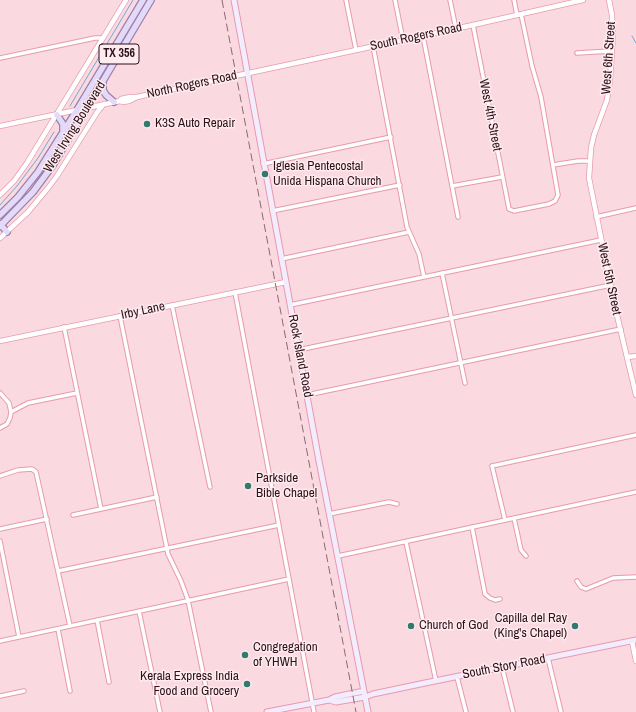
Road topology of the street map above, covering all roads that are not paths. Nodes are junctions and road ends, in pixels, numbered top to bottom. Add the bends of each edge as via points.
1 (126, 0) edge
2 (143, 0) edge
3 (151, 0) edge
4 (234, 0) edge
5 (346, 0) edge
6 (395, 0) edge
7 (450, 0) edge
8 (514, 0) edge
9 (583, 0) edge
10 (609, 0) edge
11 (519, 15) junction
12 (473, 25) junction
13 (456, 29) junction
14 (423, 36) junction
15 (103, 38) junction
16 (403, 40) junction
17 (374, 46) junction
18 (356, 50) junction
19 (611, 51) junction
20 (577, 53) dead end
21 (0, 58) edge
22 (247, 73) junction
23 (102, 83) junction
24 (117, 102) junction
25 (104, 104) junction
26 (88, 108) junction
27 (77, 110) junction
28 (57, 115) junction
29 (41, 118) junction
30 (0, 126) edge
31 (50, 127) junction
32 (63, 132) junction
33 (390, 137) junction
34 (589, 162) junction
35 (263, 164) junction
36 (553, 165) junction
37 (502, 177) junction
38 (400, 184) junction
39 (452, 186) junction
40 (0, 195) edge
41 (636, 208) edge
42 (272, 211) junction
43 (0, 215) edge
44 (458, 217) dead end
45 (596, 217) junction
46 (0, 225) edge
47 (7, 232) junction
48 (409, 232) junction
49 (0, 238) edge
50 (601, 240) junction
51 (281, 258) junction
52 (442, 273) junction
53 (424, 277) junction
54 (286, 282) junction
55 (611, 285) junction
56 (235, 292) junction
57 (172, 305) junction
58 (290, 305) junction
59 (120, 316) junction
60 (452, 318) junction
61 (64, 327) junction
62 (620, 329) junction
63 (0, 341) edge
64 (298, 350) junction
65 (636, 356) edge
66 (628, 357) junction
67 (461, 362) junction
68 (465, 383) dead end
69 (0, 392) edge
70 (77, 393) junction
71 (307, 395) junction
72 (636, 395) edge
73 (11, 412) junction
74 (0, 428) edge
75 (636, 435) edge
76 (0, 476) edge
77 (210, 487) dead end
78 (636, 492) edge
79 (157, 497) junction
80 (397, 504) dead end
81 (101, 509) junction
82 (330, 514) junction
83 (72, 515) dead end
84 (514, 518) junction
85 (47, 519) junction
86 (505, 520) junction
87 (279, 525) junction
88 (472, 527) junction
89 (0, 529) edge
90 (0, 541) edge
91 (406, 542) junction
92 (167, 548) junction
93 (338, 556) junction
94 (526, 556) dead end
95 (58, 571) junction
96 (636, 578) edge
97 (290, 579) junction
98 (577, 581) dead end
99 (500, 599) dead end
100 (188, 600) junction
101 (139, 611) junction
102 (97, 620) junction
103 (70, 626) junction
104 (58, 629) junction
105 (19, 637) junction
106 (0, 641) edge
107 (634, 641) edge
108 (548, 658) junction
109 (636, 661) edge
110 (502, 667) junction
111 (457, 676) junction
112 (436, 681) junction
113 (109, 682) dead end
114 (24, 691) dead end
115 (70, 691) dead end
116 (364, 691) junction
117 (373, 694) junction
118 (0, 696) edge
119 (365, 698) junction
120 (330, 700) junction
121 (313, 702) junction
122 (160, 712) edge
123 (211, 712) edge
124 (267, 712) edge
125 (314, 712) edge
126 (368, 712) edge
127 (466, 712) edge
128 (513, 712) edge
129 (561, 712) edge

1 - 15 street, West Irving Boulevard
2 - 27 main road, West Irving Boulevard / TX 356
3 - 23 main road, West Irving Boulevard / TX 356
4 - 22 main road, Rock Island Road
5 - 18 street
6 - 16 street
7 - 13 street
8 - 11 street
9 - 11 street, South Rogers Road
10 - 19 street, West 6th Street via 612,25
11 - 12 street, South Rogers Road
11 - 36 street via 541,97
12 - 13 street, South Rogers Road
12 - 37 street, West 4th Street
13 - 14 street, South Rogers Road
14 - 16 street, South Rogers Road
14 - 39 street
15 - 21 street
15 - 28 street, West Irving Boulevard
16 - 17 street, South Rogers Road
17 - 18 street, South Rogers Road
17 - 33 street
18 - 22 street, South Rogers Road
19 - 20 street
19 - 34 street, West 6th Street via 607,100 594,135
22 - 24 street, North Rogers Road
22 - 35 main road, Rock Island Road
23 - 24 main road via 106,95
23 - 26 main road, West Irving Boulevard / TX 356
24 - 25 street, North Rogers Road
25 - 26 street, North Rogers Road
25 - 47 street, West Irving Boulevard via 48,188
26 - 27 street, North Rogers Road
26 - 46 main road, West Irving Boulevard / TX 356 via 53,165 16,211
27 - 28 street, North Rogers Road
27 - 32 main road, West Irving Boulevard / TX 356
28 - 29 street, North Rogers Road
28 - 31 street, West Irving Boulevard
28 - 32 main road via 63,124
29 - 30 street, North Rogers Road
29 - 31 street
31 - 40 street, West Irving Boulevard via 14,181
32 - 43 main road, West Irving Boulevard / TX 356 via 38,172
33 - 35 street
33 - 38 street
34 - 36 street
34 - 45 street, West 5th Street
35 - 42 main road, Rock Island Road
36 - 37 street, West 4th Street via 558,195 555,201 549,204 514,212 507,205
37 - 39 street
38 - 42 street
38 - 48 street
39 - 44 street
41 - 45 street
42 - 51 main road, Rock Island Road
45 - 50 street, West 5th Street
46 - 47 main road
47 - 49 street, West Irving Boulevard
48 - 51 street
48 - 53 street via 419,252
50 - 52 street
50 - 55 street, West 5th Street
51 - 54 main road, Rock Island Road
52 - 53 street
52 - 60 street
53 - 58 street
54 - 56 street, Irby Lane
54 - 58 main road, Rock Island Road
55 - 60 street
55 - 62 street, West 5th Street
56 - 57 street, Irby Lane
56 - 87 street
57 - 59 street, Irby Lane
57 - 77 street
58 - 64 main road, Rock Island Road
59 - 61 street, Irby Lane
59 - 79 street
60 - 64 street
60 - 67 street
61 - 63 street, Irby Lane
61 - 70 street
62 - 66 street, West 5th Street
62 - 67 street
64 - 71 main road, Rock Island Road
65 - 66 street
66 - 72 street, West 5th Street
67 - 68 street
67 - 71 street
69 - 73 street
70 - 73 street via 28,403
70 - 81 street
71 - 82 main road, Rock Island Road
73 - 74 street via 7,424
75 - 86 street via 492,466
76 - 85 street via 18,470 35,470
78 - 84 street
79 - 81 street
79 - 92 street
80 - 82 street via 389,502
81 - 83 street
82 - 93 main road, Rock Island Road
84 - 86 street
84 - 94 street via 521,550
85 - 89 street
85 - 95 street
86 - 88 street
87 - 92 street
87 - 97 street
88 - 91 street
88 - 99 street via 485,594 495,600
90 - 105 street
91 - 93 street
91 - 112 street
92 - 95 street
92 - 100 street
93 - 116 main road, Rock Island Road
95 - 103 street
96 - 98 street via 613,578 586,589
97 - 100 street
97 - 121 street
100 - 101 street
100 - 123 street
101 - 102 street
101 - 122 street
102 - 103 street
102 - 113 street
103 - 104 street
104 - 105 street
104 - 115 street
105 - 106 street
107 - 108 main road, South Story Road
107 - 109 street
108 - 110 main road, South Story Road
108 - 129 street
110 - 111 main road, South Story Road
110 - 128 street
111 - 112 main road, South Story Road
111 - 127 street
112 - 117 main road, South Story Road
114 - 118 street
116 - 117 main road
116 - 119 main road, Rock Island Road
116 - 120 main road
117 - 119 main road, South Story Road
119 - 120 main road, South Story Road via 336,702
119 - 126 main road, Rock Island Road
120 - 121 main road
121 - 124 main road
121 - 125 street

